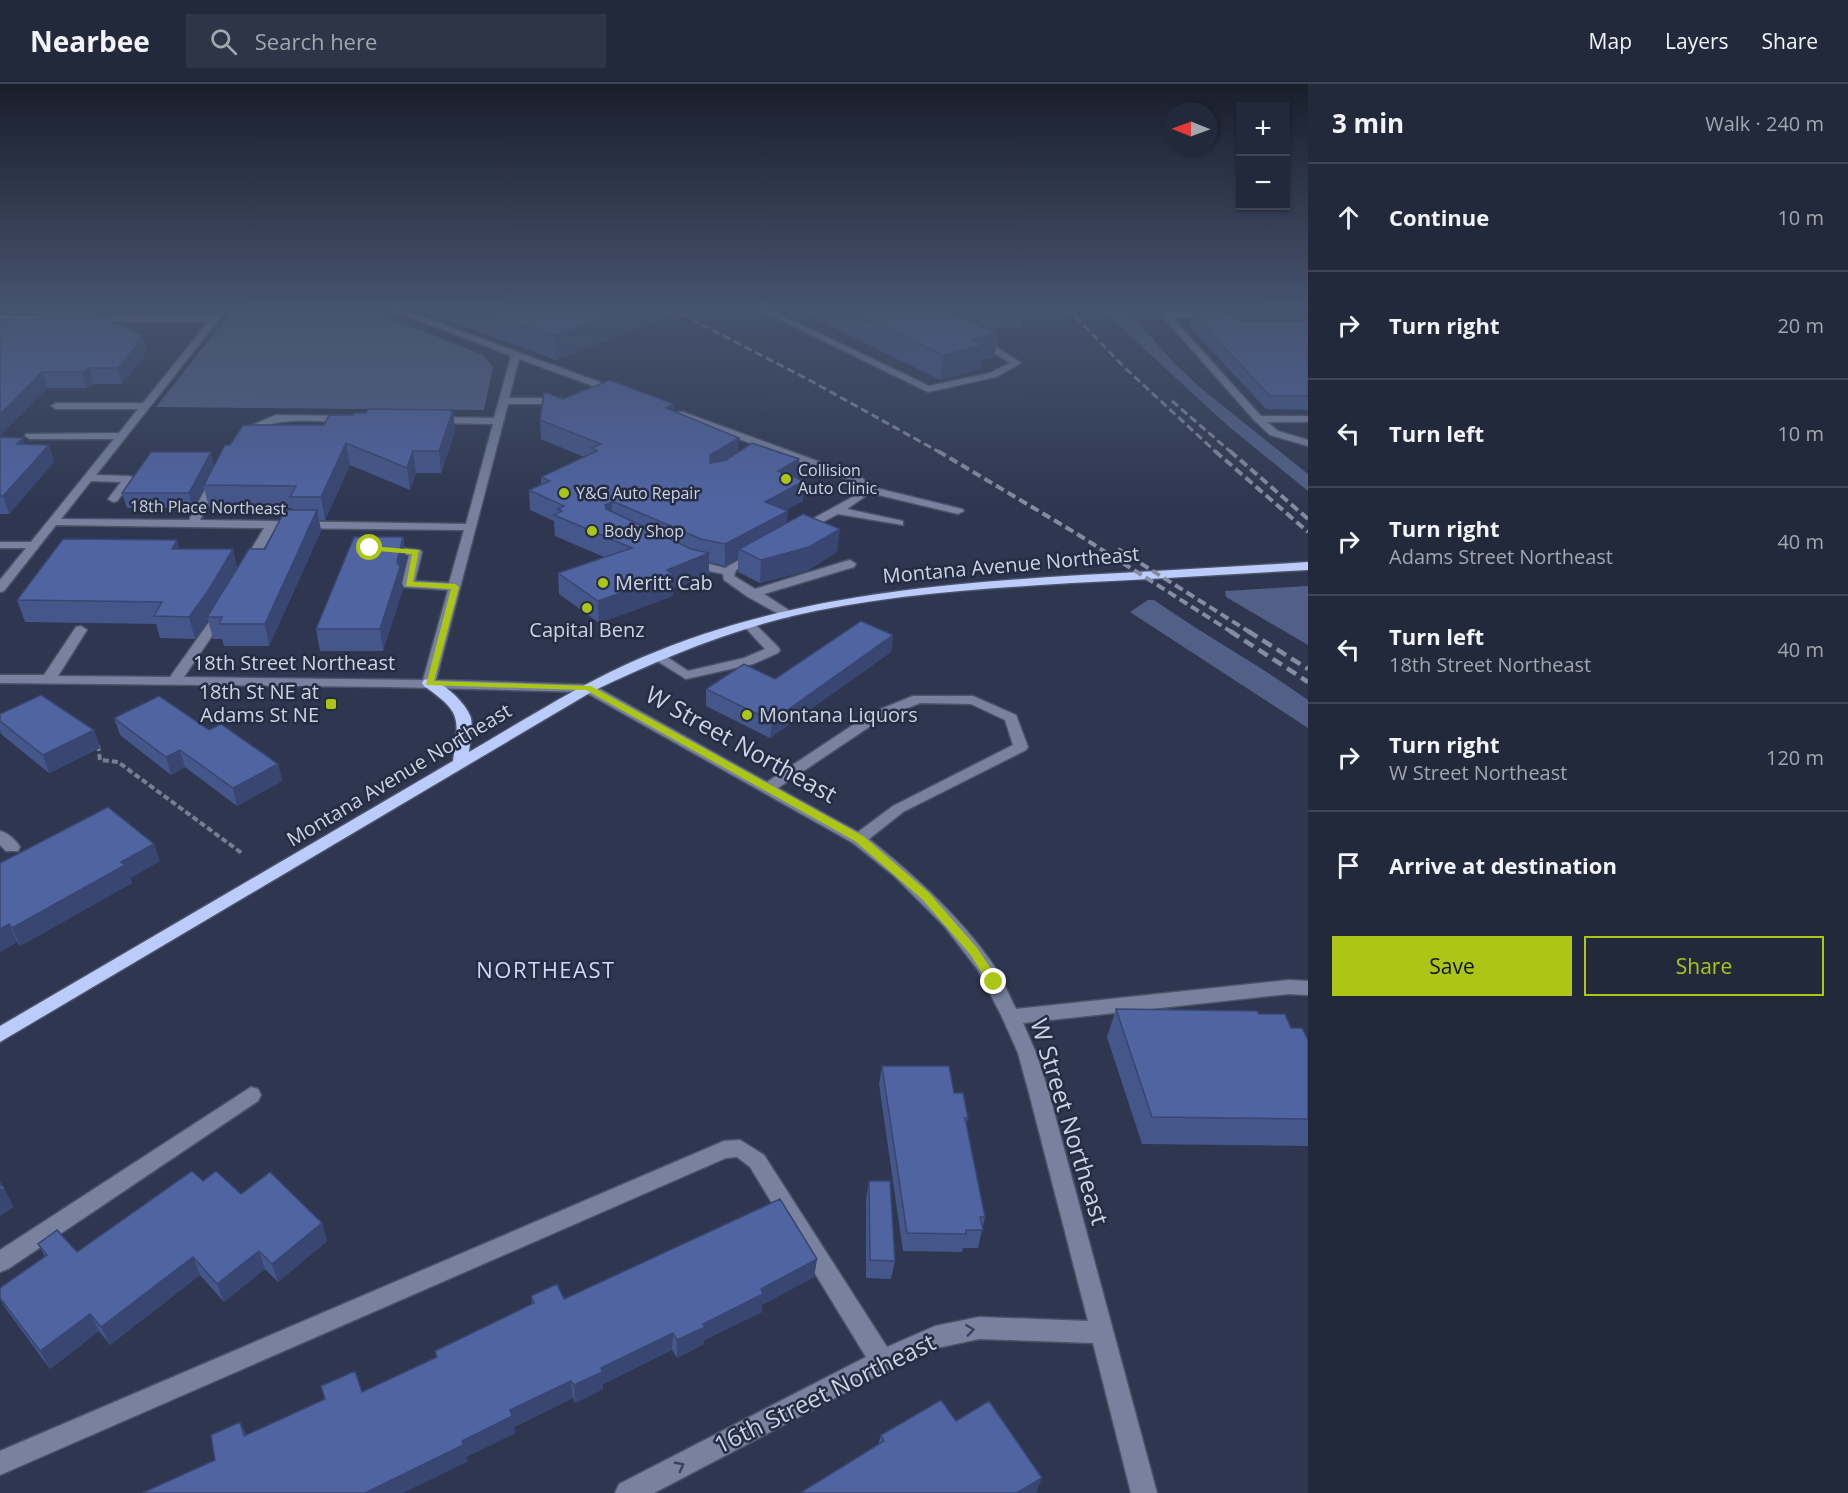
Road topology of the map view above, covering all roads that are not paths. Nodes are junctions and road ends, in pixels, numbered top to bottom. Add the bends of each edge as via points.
1 (171, 374) edge
2 (511, 374) edge
3 (570, 374) edge
4 (896, 374) edge
5 (995, 374) edge
6 (1218, 374) edge
7 (625, 394) edge
8 (505, 401) junction
9 (568, 401) edge
10 (56, 406) dead end
11 (145, 406) junction
12 (667, 410) edge
13 (356, 419) edge
14 (1258, 419) junction
15 (424, 420) edge
16 (1308, 420) edge
17 (500, 421) junction
18 (30, 435) dead end
19 (122, 436) junction
20 (1307, 443) edge
21 (234, 448) edge
22 (222, 466) edge
23 (88, 478) junction
24 (868, 489) junction
25 (113, 499) dead end
26 (836, 510) junction
27 (958, 511) dead end
28 (52, 522) junction
29 (898, 523) dead end
30 (193, 524) junction
31 (271, 525) junction
32 (379, 526) junction
33 (471, 527) junction
34 (785, 538) edge
35 (0, 545) edge
36 (34, 545) junction
37 (765, 549) edge
38 (675, 556) edge
39 (850, 564) dead end
40 (1308, 566) edge
41 (728, 572) junction
42 (242, 576) edge
43 (0, 587) edge
44 (455, 587) junction
45 (752, 594) junction
46 (226, 604) edge
47 (786, 614) junction
48 (749, 625) junction
49 (81, 630) dead end
50 (656, 657) junction
51 (0, 679) edge
52 (48, 680) junction
53 (174, 681) junction
54 (429, 683) junction
55 (588, 688) junction
56 (460, 763) junction
57 (767, 789) junction
58 (0, 836) edge
59 (859, 839) junction
60 (12, 847) dead end
61 (1308, 988) edge
62 (1011, 1017) junction
63 (0, 1035) edge
64 (251, 1095) dead end
65 (0, 1262) edge
66 (1102, 1333) junction
67 (882, 1361) junction
68 (0, 1463) edge
69 (628, 1493) edge
70 (1144, 1493) edge

1 - 11 street
2 - 8 street
3 - 7 street
4 - 5 street via 928,389
6 - 14 street
8 - 9 street
8 - 17 street
10 - 11 street
11 - 19 street
12 - 24 street via 757,448 857,479
13 - 21 street via 276,418 247,431
14 - 16 street
14 - 20 street via 1274,433
15 - 17 street
17 - 33 street
18 - 19 street
19 - 23 street
22 - 30 street
23 - 25 street via 129,479
23 - 28 street
24 - 26 street via 866,494
24 - 27 street
26 - 29 street
26 - 34 street
28 - 30 street, 18th Place Northeast
28 - 36 street
30 - 31 street, 18th Place Northeast
31 - 32 street, 18th Place Northeast
31 - 42 street
32 - 33 street, 18th Place Northeast
32 - 44 street via 372,544 416,552 408,584
33 - 44 street
35 - 36 street
36 - 43 street
37 - 41 street
38 - 41 street
39 - 45 street
40 - 47 main road, Montana Avenue Northeast via 953,587
41 - 45 street via 732,581
44 - 54 street
45 - 47 street
46 - 53 street
47 - 48 main road, Montana Avenue Northeast
48 - 50 main road, Montana Avenue Northeast
48 - 50 street via 773,650 748,661 686,675
49 - 52 street
50 - 55 main road, Montana Avenue Northeast
51 - 52 street, 18th Street Northeast
52 - 53 street, 18th Street Northeast
53 - 54 street, 18th Street Northeast
54 - 55 street, 18th Street Northeast
54 - 56 main road via 461,708 465,722
55 - 56 main road, Montana Avenue Northeast
55 - 57 street, W Street Northeast
56 - 63 main road, Montana Avenue Northeast
57 - 59 street, W Street Northeast
57 - 59 street via 876,716 918,699 973,700 1011,718 1021,747 898,809
58 - 60 street
59 - 62 street, W Street Northeast via 900,872 950,922 985,966
61 - 62 street
62 - 66 street, W Street Northeast via 1039,1093
64 - 65 street
67 -> 66 street, 16th Street Northeast via 935,1337 979,1329
66 - 70 street, W Street Northeast
67 - 68 street via 757,1161 740,1148 713,1154
69 -> 67 street, 16th Street Northeast

